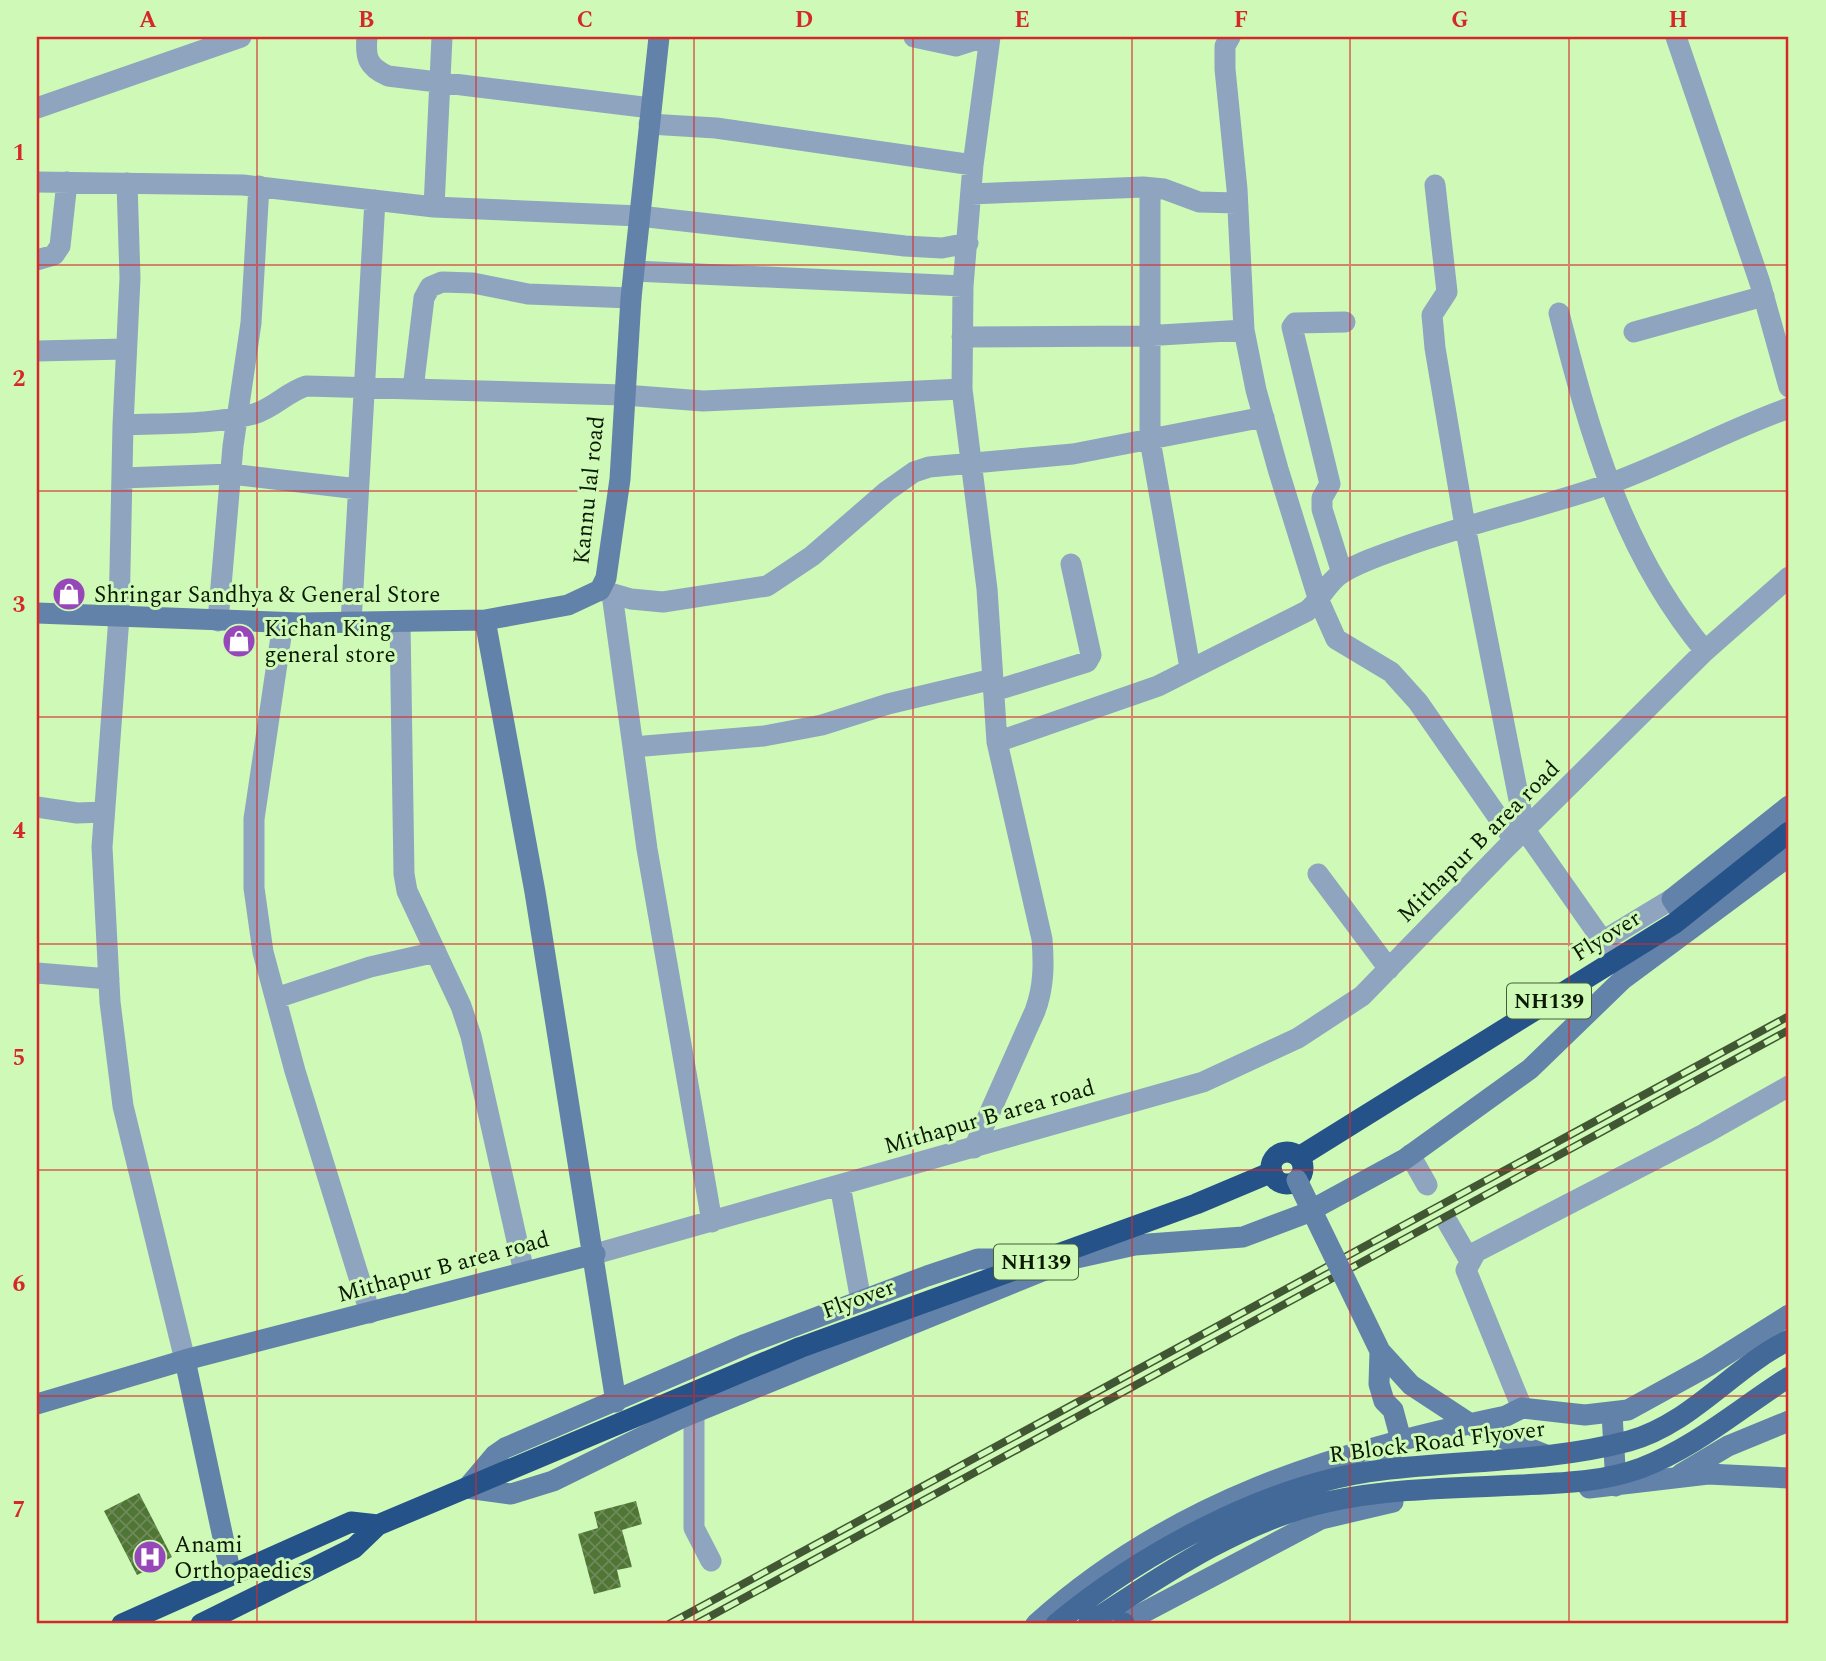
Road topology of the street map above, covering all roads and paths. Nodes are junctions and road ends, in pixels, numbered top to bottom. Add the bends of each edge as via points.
1 (241, 37) edge
2 (368, 37) edge
3 (442, 37) edge
4 (659, 37) edge
5 (914, 37) edge
6 (984, 37) edge
7 (990, 37) edge
8 (1230, 37) edge
9 (1676, 37) edge
10 (442, 82) junction
11 (37, 108) edge
12 (650, 116) junction
13 (973, 165) junction
14 (37, 182) edge
15 (67, 182) junction
16 (127, 183) junction
17 (259, 186) junction
18 (1435, 186) dead end
19 (1150, 188) junction
20 (971, 194) junction
21 (375, 200) junction
22 (1237, 203) junction
23 (435, 207) junction
24 (639, 216) junction
25 (968, 243) junction
26 (37, 260) edge
27 (634, 271) junction
28 (963, 286) junction
29 (1764, 296) junction
30 (631, 298) junction
31 (1559, 313) dead end
32 (1345, 321) dead end
33 (1244, 330) junction
34 (1634, 332) dead end
35 (1152, 336) junction
36 (962, 337) junction
37 (126, 349) junction
38 (37, 351) edge
39 (1789, 387) edge
40 (362, 388) junction
41 (413, 389) junction
42 (962, 389) junction
43 (624, 395) junction
44 (1789, 408) edge
45 (236, 417) junction
46 (1264, 417) junction
47 (123, 425) junction
48 (1150, 440) junction
49 (971, 465) junction
50 (231, 474) junction
51 (122, 478) junction
52 (1608, 484) junction
53 (358, 489) junction
54 (1465, 526) junction
55 (1071, 564) dead end
56 (1342, 573) junction
57 (1789, 577) edge
58 (606, 592) junction
59 (1319, 601) junction
60 (37, 613) edge
61 (119, 617) junction
62 (485, 620) junction
63 (218, 621) junction
64 (351, 622) junction
65 (400, 622) junction
66 (283, 623) junction
67 (1705, 651) junction
68 (1190, 668) junction
69 (994, 685) junction
70 (998, 742) junction
71 (633, 747) junction
72 (1789, 806) edge
73 (37, 807) edge
74 (104, 812) junction
75 (1789, 832) edge
76 (1520, 835) junction
77 (1789, 856) edge
78 (1318, 874) dead end
79 (1672, 899) junction
80 (1692, 929) junction
81 (1601, 942) junction
82 (436, 952) junction
83 (1389, 969) junction
84 (37, 973) edge
85 (1628, 976) junction
86 (109, 979) junction
87 (276, 998) junction
88 (1789, 1086) edge
89 (974, 1148) junction
90 (1410, 1155) junction
91 (1299, 1157) junction
92 (1272, 1172) junction
93 (1297, 1180) junction
94 (840, 1185) junction
95 (1427, 1185) dead end
96 (712, 1222) junction
97 (1448, 1223) dead end
98 (594, 1254) junction
99 (1072, 1259) junction
100 (1470, 1261) junction
101 (524, 1272) junction
102 (861, 1301) junction
103 (370, 1313) junction
104 (1789, 1315) edge
105 (1789, 1340) edge
106 (1380, 1351) junction
107 (186, 1360) junction
108 (1789, 1377) edge
109 (616, 1402) junction
110 (37, 1404) edge
111 (1522, 1408) junction
112 (694, 1413) junction
113 (1612, 1413) junction
114 (1789, 1421) edge
115 (1545, 1455) junction
116 (1384, 1469) junction
117 (1789, 1478) edge
118 (1673, 1479) junction
119 (1616, 1486) junction
120 (467, 1488) junction
121 (378, 1525) junction
122 (1174, 1527) junction
123 (711, 1561) dead end
124 (230, 1575) junction
125 (1203, 1580) junction
126 (238, 1606) junction
127 (122, 1624) edge
128 (201, 1624) edge
129 (1036, 1624) edge
130 (1056, 1624) edge
131 (1088, 1624) edge
132 (1123, 1624) edge

1 - 11 street
2 - 10 street via 366,57 374,69 388,76
3 - 10 street
4 - 12 street, Kannu lal road
5 - 6 street via 956,46
7 - 13 street
8 - 22 street via 1225,46 1225,69
9 - 29 street
10 - 12 street
10 - 23 street
12 - 13 street
12 - 24 street, Kannu lal road
13 - 20 street
14 - 15 street
15 - 16 street
15 - 26 street via 60,246 54,255
16 - 17 street
16 - 37 street
17 - 21 street
17 - 45 street via 251,323
18 - 54 street via 1447,292 1432,315
19 - 20 street
19 - 22 street via 1199,202
19 - 35 street
20 - 25 street
21 - 23 street
21 - 40 street
22 - 33 street
23 - 24 street
24 - 25 street via 905,246 942,248
24 - 27 street, Kannu lal road
25 - 28 street
27 - 28 street
27 - 30 street, Kannu lal road
28 - 36 street
29 - 34 street
29 - 39 street
30 - 41 street via 528,294 473,283 442,282 430,287 424,298
30 - 43 street, Kannu lal road
31 - 52 street
32 - 56 street via 1296,323 1292,327 1330,484 1322,509
33 - 35 street
33 - 46 street
35 - 36 street
35 - 48 street
36 - 42 street
37 - 38 street
37 - 47 street
40 - 41 street
40 - 45 street via 306,386 256,413
40 - 53 street
41 - 43 street
42 - 43 street via 703,401
42 - 49 street
43 - 58 street, Kannu lal road
44 - 52 street via 1732,428
45 - 47 street
45 - 50 street
46 - 48 street
46 - 59 street
47 - 51 street
48 - 49 street
48 - 68 street
49 - 58 street via 914,472 787,575 767,586 663,602
49 - 69 street
50 - 51 street
50 - 53 street
50 - 63 street
51 - 61 street
52 - 54 street
52 - 67 street via 1650,574
53 - 64 street
54 - 56 street
54 - 76 street
55 - 69 street via 1091,655 1087,662
56 - 59 street via 1324,588
57 - 67 street, Mithapur B area road
58 - 62 street, Kannu lal road via 568,605
58 - 71 street
59 - 68 street
59 - 76 street via 1336,639 1391,672
60 - 61 street, Kannu lal road
61 - 63 street, Kannu lal road
61 - 74 street
62 - 65 street, Kannu lal road
62 - 98 street
63 - 66 street, Kannu lal road
64 - 65 street, Kannu lal road
64 - 66 street, Kannu lal road
65 - 82 street via 404,874 407,891
66 - 87 street via 252,842 258,920
67 - 76 street, Mithapur B area road
68 - 70 street via 1149,689
69 - 70 street
69 - 71 street via 888,704 822,725 764,736
70 - 89 street via 1042,939 1043,982 1035,1011
71 - 96 street
72 - 79 street
73 - 74 street
74 - 86 street
75 - 91 highway, Flyover / NH139, bridge via 1675,923
76 - 81 street
76 - 83 street, Mithapur B area road
77 - 80 street
78 - 83 street
79 - 80 street
79 - 81 street
80 - 85 street
81 - 85 street
82 - 87 street via 370,967
82 - 101 street via 471,1036
83 - 89 street, Mithapur B area road via 1362,996 1298,1038 1203,1082
84 - 86 street
85 - 90 street via 1530,1069
86 - 107 street via 123,1106
87 - 103 street
88 - 100 street via 1476,1252
89 - 94 street, Mithapur B area road
90 - 95 street
90 - 99 street via 1304,1214 1243,1237 1135,1245
91 - 92 highway, Flyover via 1290,1152 1279,1154
91 - 93 highway via 1303,1166
92 - 93 highway via 1282,1183
92 - 120 highway, Flyover / NH139, bridge via 799,1348
93 - 106 street, bridge
94 - 96 street, Mithapur B area road
94 - 102 street
96 - 98 street, Mithapur B area road
97 - 100 street
98 - 101 street, Mithapur B area road
98 - 109 street
99 - 102 street via 978,1259
99 - 112 street
100 - 111 street via 1466,1270 1472,1289
101 - 103 street, Mithapur B area road
102 - 109 street via 746,1344
103 - 107 street, Mithapur B area road
104 - 113 street via 1649,1399
105 - 115 main road, R Block Road Flyover, bridge via 1765,1352 1663,1428 1631,1440
106 - 115 street, bridge via 1411,1385 1435,1402 1475,1427
106 - 116 street, bridge via 1379,1384 1400,1436
107 - 110 street, Mithapur B area road
107 - 124 street
108 - 131 main road, R Block Road Flyover, bridge via 1704,1436 1640,1469 1569,1483 1373,1493 1283,1515 1231,1538
109 - 120 street via 505,1448
111 - 113 street
111 - 122 street via 1506,1416 1311,1465
112 - 120 street via 553,1481 511,1494
112 - 123 street via 694,1528
113 - 119 street
114 - 118 street via 1728,1446
115 - 116 main road, R Block Road Flyover, bridge
116 - 130 main road, R Block Road Flyover, bridge via 1318,1481 1223,1519 1145,1562
117 - 118 street via 1708,1474
118 - 119 street
119 - 125 street via 1418,1498 1367,1506 1321,1518
120 - 121 highway, NH139
121 - 124 highway, NH139 via 351,1522
121 - 126 highway, NH139 via 354,1548
122 - 125 street
122 - 129 street via 1141,1545
124 - 126 highway
124 - 127 highway, NH139
125 - 132 street
126 - 128 highway, NH139

